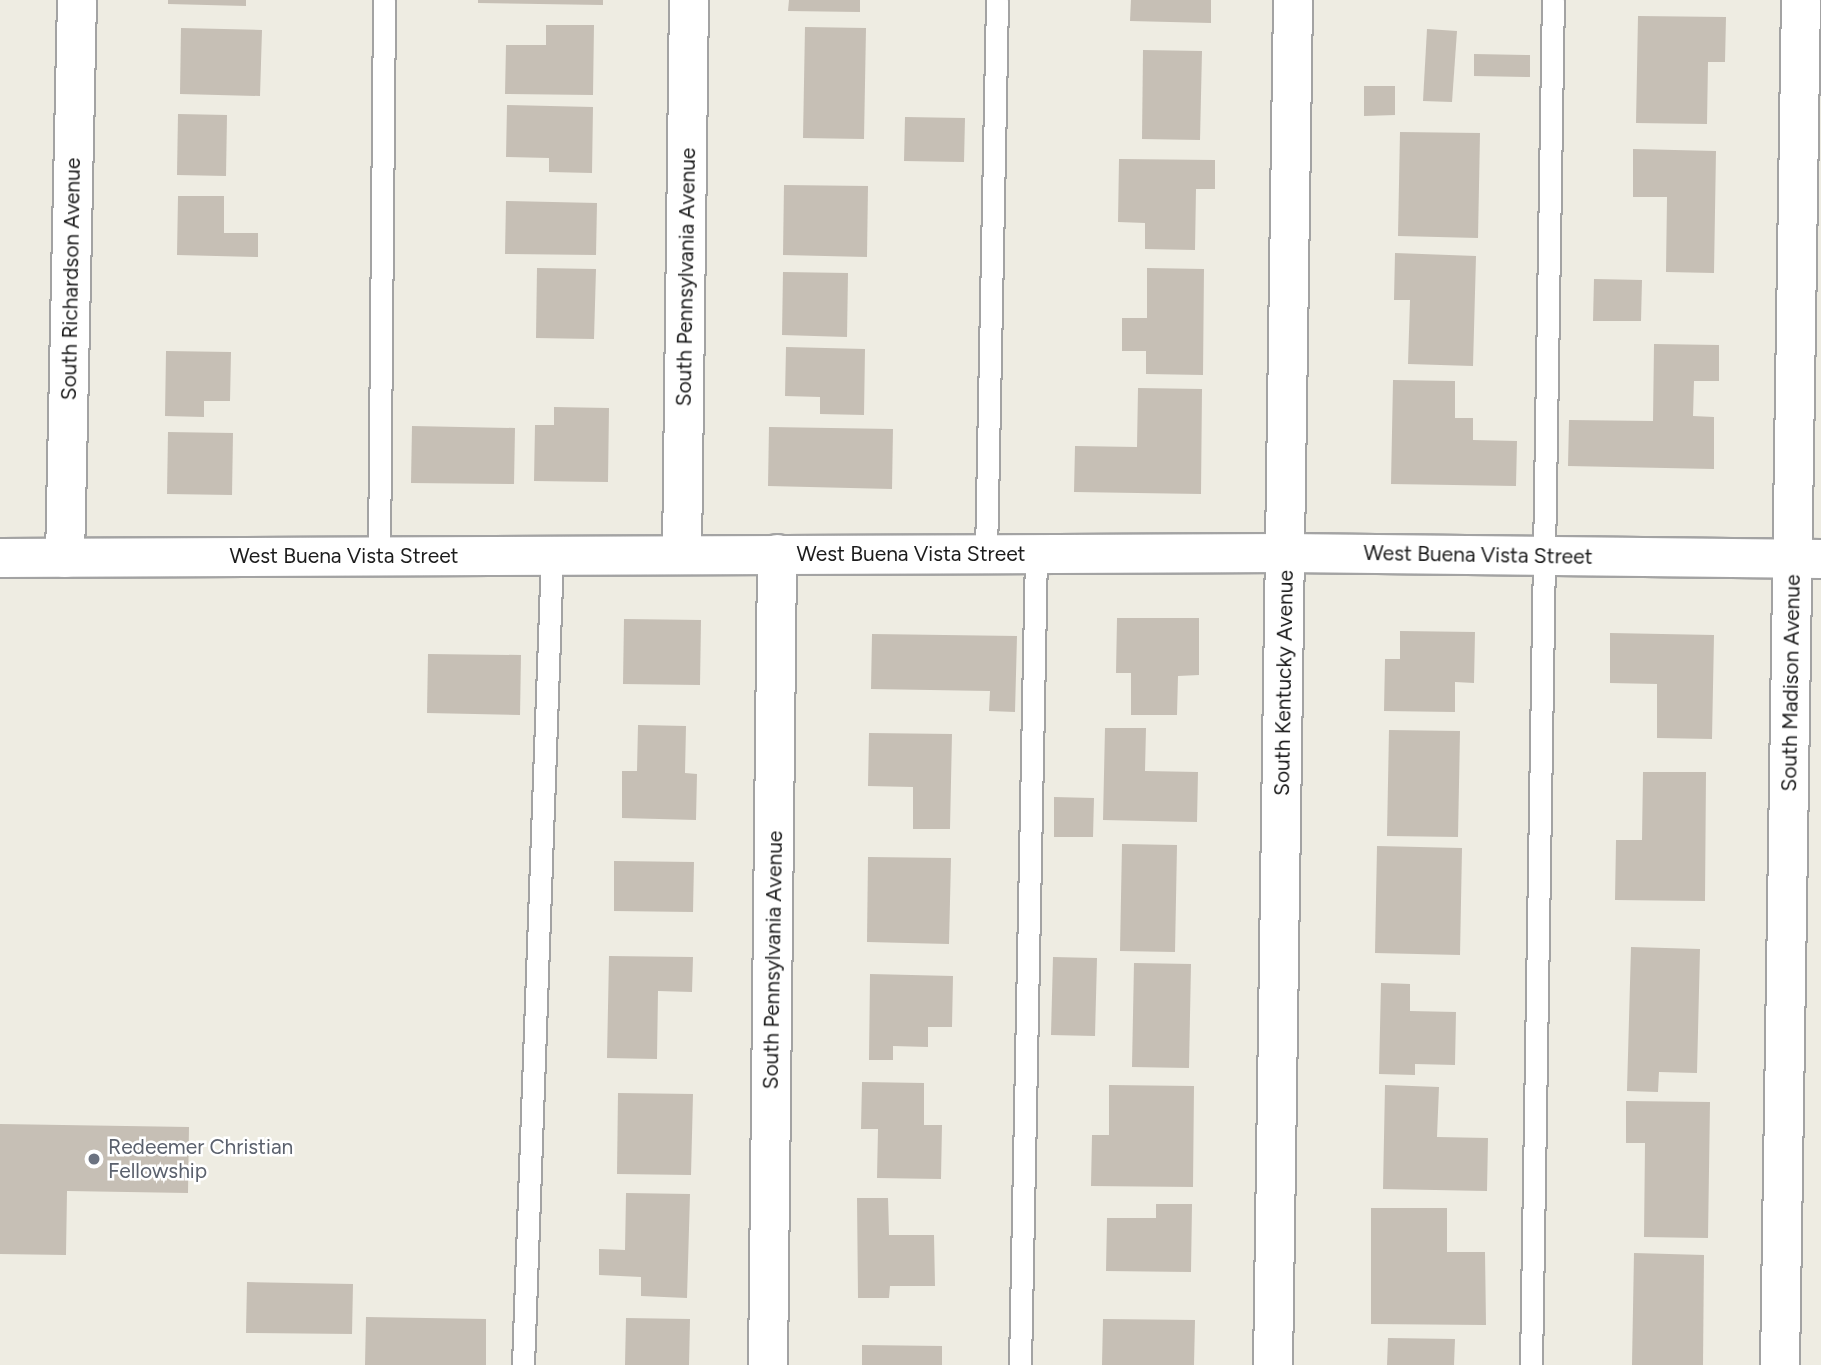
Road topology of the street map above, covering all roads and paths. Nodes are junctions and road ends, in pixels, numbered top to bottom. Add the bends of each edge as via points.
1 (77, 0) edge
2 (384, 0) edge
3 (689, 0) edge
4 (997, 0) edge
5 (1293, 0) edge
6 (1553, 0) edge
7 (1801, 0) edge
8 (1036, 553) junction
9 (1286, 553) junction
10 (682, 554) junction
11 (777, 554) junction
12 (986, 554) junction
13 (552, 555) junction
14 (379, 556) junction
15 (1546, 556) junction
16 (0, 558) edge
17 (65, 558) junction
18 (1807, 559) edge
19 (523, 1365) edge
20 (768, 1365) edge
21 (1020, 1365) edge
22 (1273, 1365) edge
23 (1531, 1365) edge
24 (1780, 1365) edge

1 - 17 street, South Richardson Avenue
2 - 14 lane
3 - 10 street, South Pennsylvania Avenue
4 - 12 lane
5 - 9 street, South Kentucky Avenue
6 - 15 lane
7 - 18 street, South Madison Avenue
8 - 9 street, West Buena Vista Street
8 - 12 street, West Buena Vista Street
8 - 21 lane
9 - 15 street, West Buena Vista Street
9 - 22 street, South Kentucky Avenue
10 - 11 street, West Buena Vista Street
10 - 13 street, West Buena Vista Street
11 - 12 street, West Buena Vista Street
11 - 20 street, South Pennsylvania Avenue
13 - 14 street, West Buena Vista Street
13 - 19 lane
14 - 17 street, West Buena Vista Street
15 - 18 street, West Buena Vista Street
15 - 23 lane
16 - 17 street, West Buena Vista Street
18 - 24 street, South Madison Avenue

